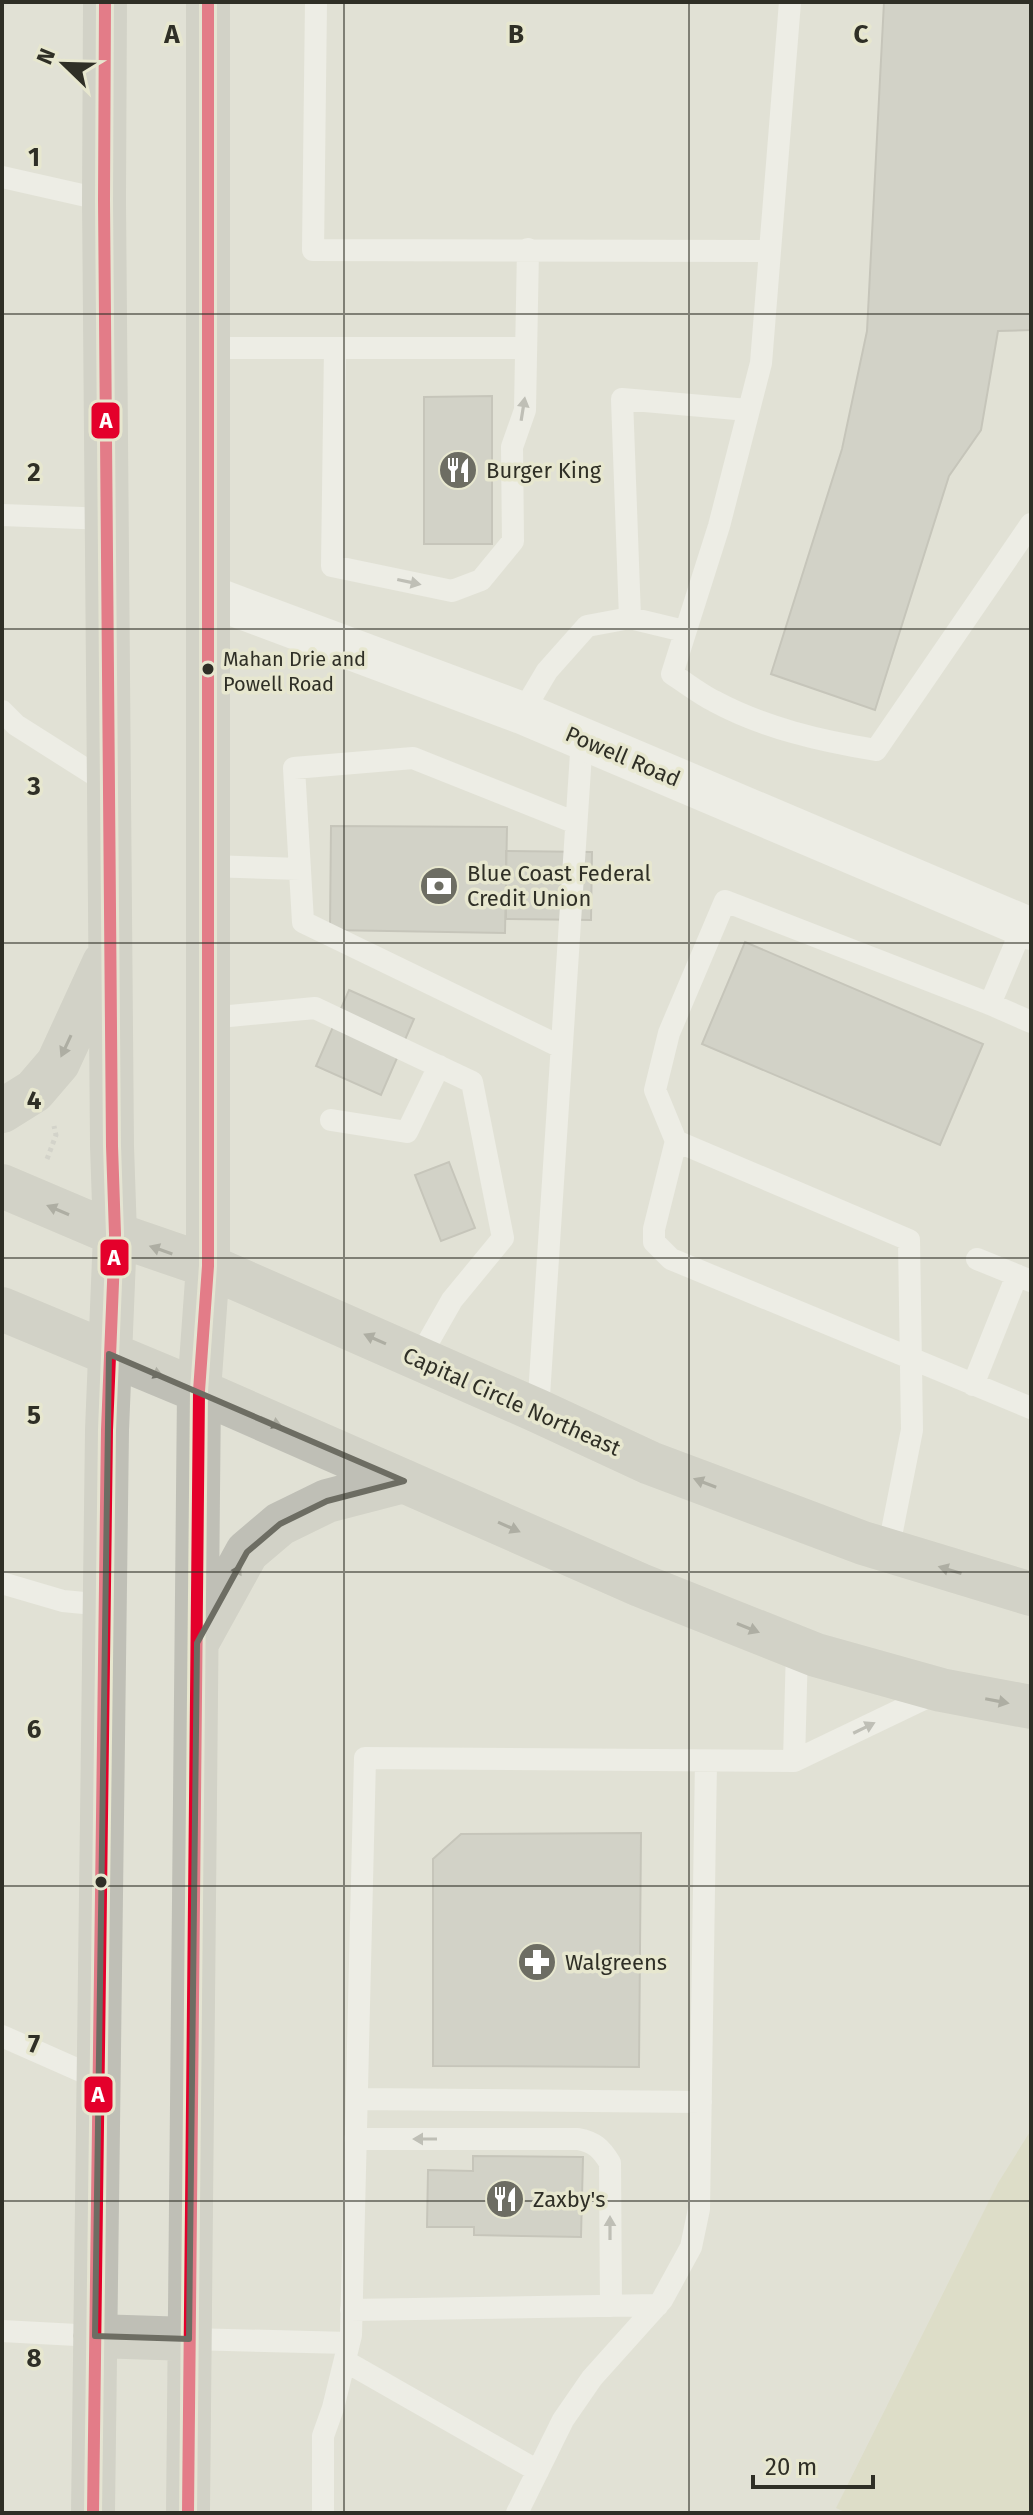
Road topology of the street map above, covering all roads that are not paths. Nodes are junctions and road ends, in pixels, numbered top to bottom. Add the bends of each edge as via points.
1 (105, 2) edge
2 (208, 2) edge
3 (316, 2) edge
4 (790, 2) edge
5 (2, 177) edge
6 (104, 200) junction
7 (528, 249) junction
8 (770, 251) junction
9 (207, 348) junction
10 (335, 348) junction
11 (525, 348) junction
12 (748, 410) junction
13 (2, 515) edge
14 (108, 519) junction
15 (1031, 524) edge
16 (209, 596) junction
17 (630, 618) junction
18 (684, 631) junction
19 (2, 711) edge
20 (522, 713) junction
21 (582, 738) junction
22 (109, 784) junction
23 (576, 823) junction
24 (208, 866) junction
25 (300, 869) junction
26 (1027, 928) edge
27 (110, 949) junction
28 (990, 1004) junction
29 (208, 1018) junction
30 (1031, 1022) edge
31 (561, 1047) junction
32 (439, 1066) junction
33 (2, 1111) edge
34 (331, 1120) dead end
35 (676, 1141) junction
36 (2, 1186) edge
37 (115, 1234) junction
38 (977, 1259) dead end
39 (208, 1266) junction
40 (1024, 1278) edge
41 (2, 1309) edge
42 (109, 1354) junction
43 (419, 1358) junction
44 (912, 1360) junction
45 (973, 1385) junction
46 (199, 1391) junction
47 (1031, 1408) edge
48 (538, 1411) junction
49 (404, 1481) junction
50 (888, 1551) junction
51 (2, 1583) edge
52 (1031, 1594) edge
53 (105, 1605) junction
54 (197, 1643) junction
55 (797, 1648) junction
56 (941, 1690) junction
57 (1031, 1707) edge
58 (706, 1761) junction
59 (794, 1761) junction
60 (2, 2036) edge
61 (99, 2079) junction
62 (357, 2099) junction
63 (701, 2102) junction
64 (355, 2139) junction
65 (658, 2305) junction
66 (611, 2306) junction
67 (351, 2310) junction
68 (2, 2331) edge
69 (95, 2336) junction
70 (189, 2339) junction
71 (347, 2352) junction
72 (538, 2471) junction
73 (93, 2513) edge
74 (188, 2513) edge
75 (323, 2513) edge
76 (517, 2513) edge

1 - 6 main road
2 - 9 main road
3 - 7 lane via 313,250
4 - 8 lane
5 - 6 lane
6 - 14 main road
7 - 8 lane
7 - 11 lane
8 - 12 lane via 761,363
9 - 10 lane
9 - 16 main road
10 - 11 lane
10 -> 11 lane via 332,566 452,591 481,580 513,541 512,447 525,410
12 - 17 lane via 622,399
12 - 18 lane via 719,526
13 - 14 lane
14 - 22 main road
15 - 18 lane via 876,750 773,726 714,701 672,674
16 - 20 street, Powell Road
16 - 24 main road
17 - 18 lane
17 - 20 lane via 587,626 547,671
19 - 22 lane
20 - 21 street, Powell Road
21 - 23 lane
21 - 26 street, Powell Road
22 - 27 main road
23 - 25 lane via 413,758 294,768
23 - 31 lane
24 - 25 lane
24 - 29 main road
25 - 31 lane via 303,922
26 - 28 lane
27 -> 33 main road via 58,1063 34,1091
27 - 37 main road
28 - 30 lane
28 - 35 lane via 725,901 669,1033 655,1090
29 - 32 lane via 315,1008
29 - 39 main road
31 - 48 lane
32 - 34 lane via 407,1132
32 - 43 lane via 472,1082 503,1238 452,1300
35 - 44 lane via 909,1240
35 - 44 lane via 654,1229 654,1242 671,1259
37 -> 36 main road, Capital Circle Northeast
39 -> 37 main road, Capital Circle Northeast
37 - 42 main road
38 - 40 lane
43 -> 39 main road, Capital Circle Northeast
39 - 46 main road
40 - 45 lane
41 - 42 main road
42 -> 46 main road
42 - 53 main road
43 - 48 main road, Capital Circle Northeast
44 - 45 lane
44 - 50 lane via 912,1430
45 - 47 lane
46 -> 49 main road
46 - 54 main road
50 -> 48 main road, Capital Circle Northeast via 650,1463
54 -> 49 main road via 247,1552 280,1524 327,1501
49 -> 55 main road
52 -> 50 main road, Capital Circle Northeast
51 - 53 lane via 63,1601
53 - 61 main road
54 - 70 main road
55 - 56 main road
55 - 59 lane
56 -> 57 main road
59 -> 56 lane
58 - 59 lane
58 - 62 lane via 365,1758
58 - 63 lane
60 - 61 lane
61 - 69 main road
62 - 63 lane via 504,2100 519,2087 615,2088 628,2101
62 - 64 lane
63 - 65 lane via 697,2222 691,2247
66 -> 64 lane via 610,2163 592,2142
64 - 67 lane
65 - 66 lane
65 - 72 lane via 592,2378
66 - 67 lane
67 - 71 lane
68 - 69 lane
69 - 70 main road
69 - 73 main road
70 - 71 lane
70 - 74 main road
71 - 72 lane
71 - 75 lane via 323,2436
72 - 76 lane

